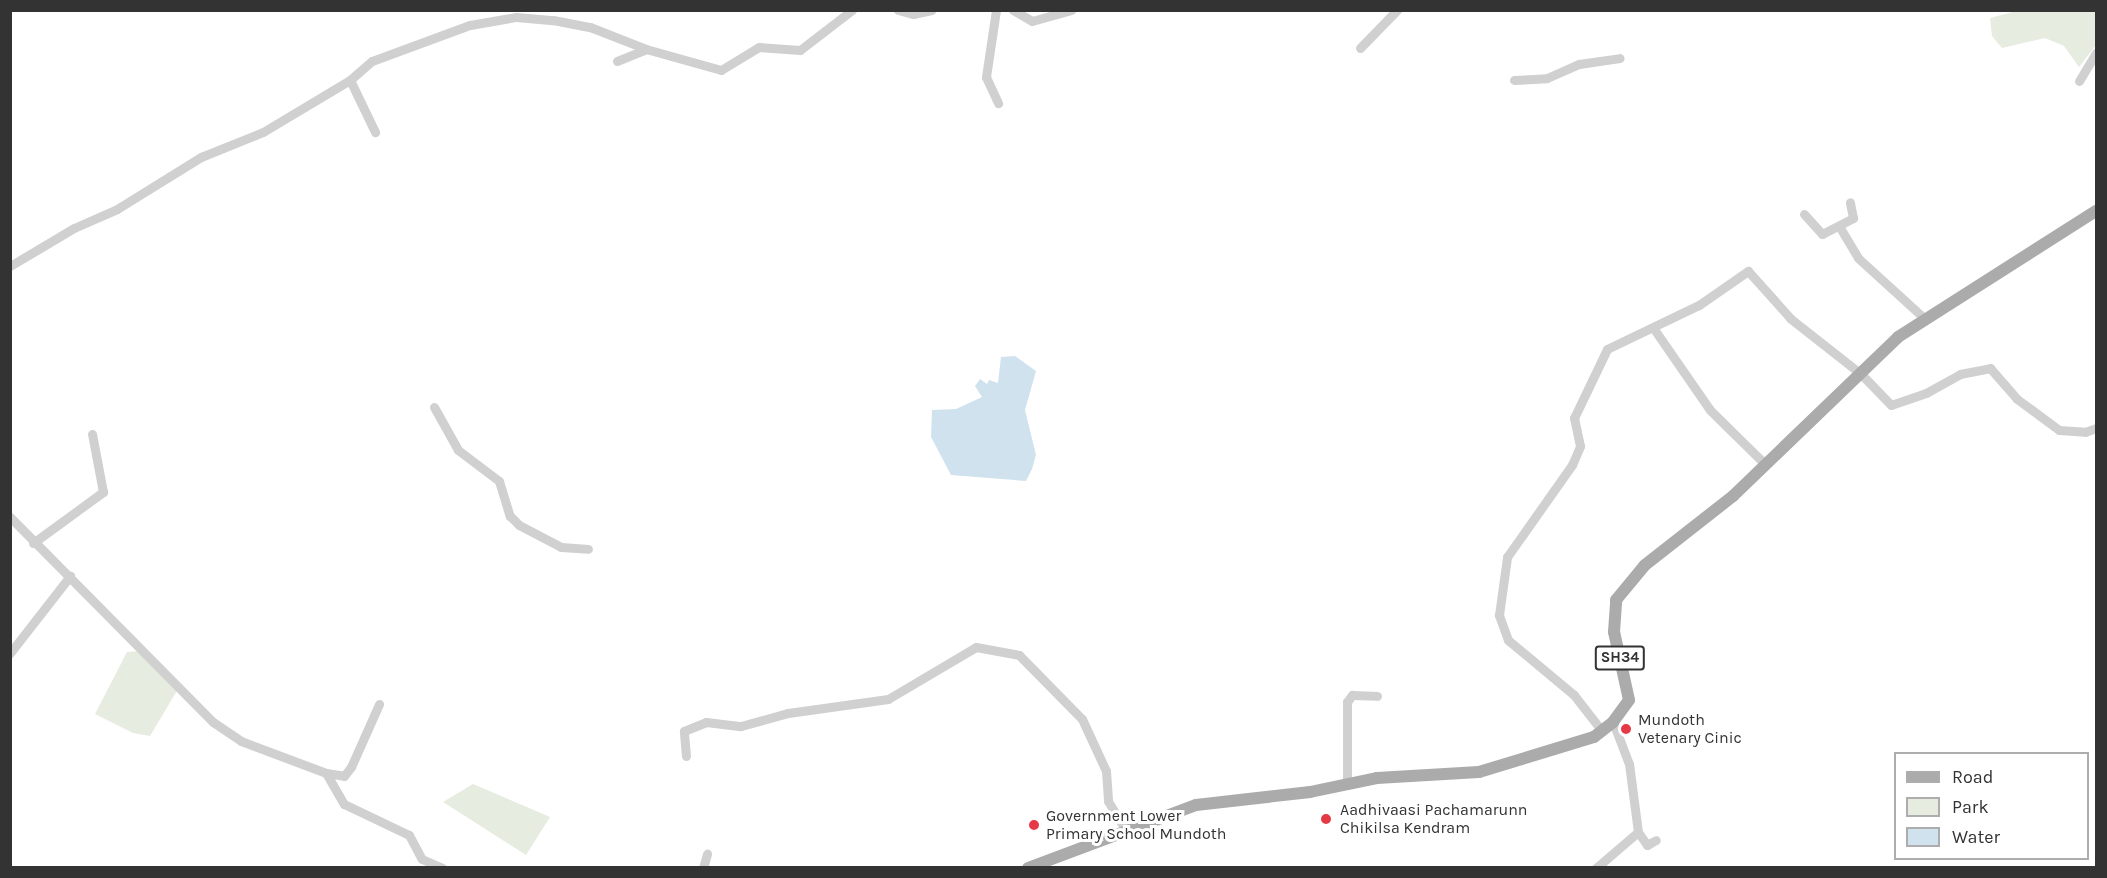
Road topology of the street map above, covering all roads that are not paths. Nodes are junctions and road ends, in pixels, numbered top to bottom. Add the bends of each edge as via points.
1 (852, 10) edge
2 (898, 10) edge
3 (932, 10) edge
4 (996, 10) edge
5 (1013, 10) edge
6 (1071, 10) edge
7 (1397, 10) edge
8 (1360, 48) dead end
9 (646, 49) junction
10 (2097, 53) edge
11 (1620, 58) dead end
12 (617, 61) dead end
13 (350, 80) junction
14 (1514, 80) dead end
15 (2079, 81) dead end
16 (998, 103) dead end
17 (375, 132) dead end
18 (1850, 202) dead end
19 (2097, 211) edge
20 (1804, 214) dead end
21 (1839, 226) junction
22 (10, 266) edge
23 (1925, 319) junction
24 (1654, 329) junction
25 (1861, 374) junction
26 (434, 407) dead end
27 (2097, 428) edge
28 (92, 434) dead end
29 (1766, 465) junction
30 (10, 517) edge
31 (33, 543) junction
32 (588, 549) dead end
33 (70, 576) junction
34 (10, 653) edge
35 (1377, 696) dead end
36 (379, 704) dead end
37 (1613, 722) junction
38 (1602, 731) junction
39 (686, 756) dead end
40 (326, 773) junction
41 (1347, 784) junction
42 (1125, 829) junction
43 (1638, 832) junction
44 (1656, 840) dead end
45 (707, 854) dead end
46 (442, 867) edge
47 (702, 867) edge
48 (1028, 867) edge
49 (1596, 867) edge

1 - 9 street via 800,50 759,47 721,70
2 - 3 street via 913,14
4 - 16 street via 986,77
5 - 6 street via 1032,21
7 - 8 street
9 - 12 street
9 - 13 street via 590,27 516,17 470,25 372,61
10 - 15 street
11 - 14 street via 1579,64 1547,78
13 - 17 street
13 - 22 street via 262,132 201,157 117,209 74,228
18 - 21 street via 1853,218
19 - 23 main road, SH34
20 - 21 street via 1822,234
21 - 23 street via 1864,265
23 - 25 main road, SH34 via 1898,337
24 - 25 street via 1699,305 1748,271 1806,333
24 - 29 street via 1710,410
24 - 38 street via 1606,349 1574,418 1580,446 1572,465 1507,557 1499,615 1508,640 1574,695
25 - 27 street via 1891,405 1926,393 1960,374 1990,369 2017,399 2059,430 2085,432
25 - 29 main road, SH34
26 - 32 street via 458,450 499,481 510,516 519,525 561,547
28 - 31 street via 103,492
29 - 37 main road, SH34 via 1645,565 1616,600 1614,632 1629,700
30 - 31 street
31 - 33 street
33 - 34 street
33 - 40 street via 213,722 241,741
35 - 41 street via 1352,695 1347,702
36 - 40 street via 351,767 344,776
37 - 38 main road, SH34
37 - 43 street via 1629,764
38 - 41 main road, SH34 via 1479,772 1377,778
39 - 42 street via 684,731 706,722 741,726 845,703 888,699 976,647 1019,655 1082,719 1106,771 1108,801
40 - 46 street via 344,804 409,835 422,859
41 - 42 main road, SH34 via 1196,805
42 - 48 main road, SH34
43 - 44 street via 1647,845
43 - 49 street
45 - 47 street

